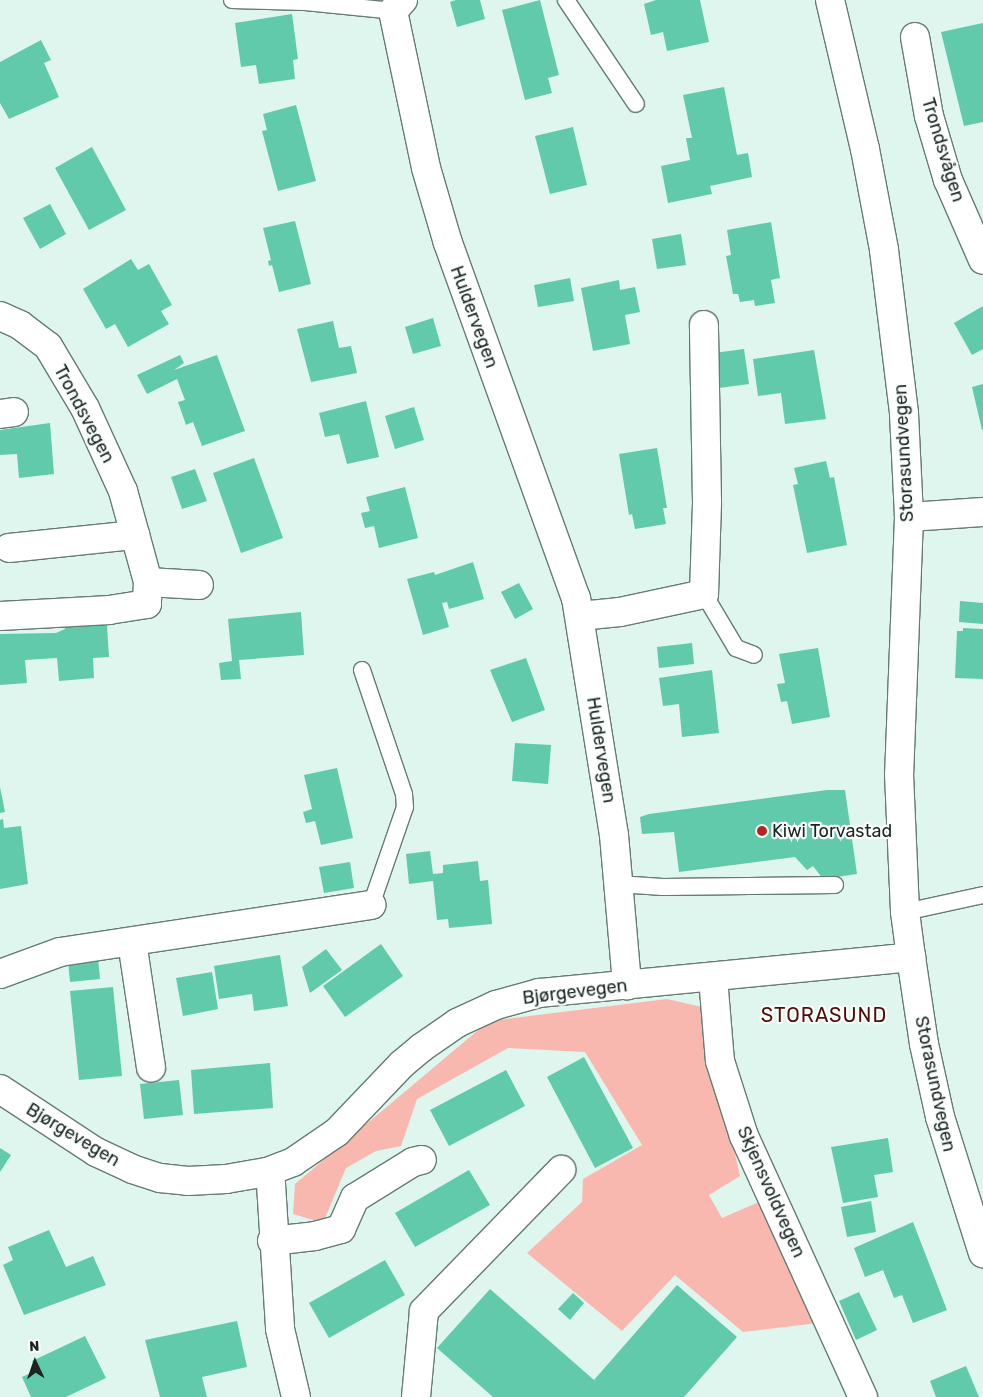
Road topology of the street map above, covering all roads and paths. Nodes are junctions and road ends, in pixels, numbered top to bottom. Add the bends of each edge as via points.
1 (232, 0) edge
2 (566, 0) edge
3 (830, 0) edge
4 (398, 6) edge
5 (915, 37) dead end
6 (636, 104) dead end
7 (983, 260) edge
8 (0, 316) edge
9 (704, 325) dead end
10 (983, 512) edge
11 (909, 517) junction
12 (135, 536) junction
13 (9, 548) dead end
14 (148, 582) junction
15 (199, 585) dead end
16 (704, 594) junction
17 (0, 616) edge
18 (580, 616) junction
19 (754, 655) dead end
20 (362, 670) dead end
21 (618, 884) junction
22 (835, 885) dead end
23 (983, 895) edge
24 (371, 905) joint
25 (906, 912) junction
26 (132, 942) junction
27 (911, 957) junction
28 (0, 974) edge
29 (713, 978) junction
30 (627, 984) junction
31 (151, 1068) dead end
32 (0, 1089) edge
33 (422, 1160) dead end
34 (561, 1170) dead end
35 (267, 1172) junction
36 (264, 1243) junction
37 (983, 1253) edge
38 (296, 1397) edge
39 (416, 1397) edge
40 (863, 1397) edge

1 - 4 lane, Huldervegen
2 - 6 lane
3 - 11 street, Storasundvegen via 865,149 884,250 904,414
4 - 18 street, Huldervegen via 426,168 448,244 551,523
5 - 7 street, Trondsvågen via 929,116 943,162
8 - 12 street, Trondsvegen via 20,325 48,346 85,408 123,491
9 - 16 street via 707,502
10 - 11 street
11 - 25 street, Storasundvegen via 900,774
12 - 13 street
12 - 14 street, Trondsvegen
14 - 15 street
14 - 17 street, Trondsvegen via 147,604 110,610
16 - 18 street via 620,612
16 - 19 lane via 736,648
18 - 21 street, Huldervegen via 603,757
20 - 24 lane via 406,806
21 - 22 lane via 664,887
21 - 30 street, Huldervegen
23 - 25 lane
24 - 26 street via 215,926
25 - 27 street, Storasundvegen
26 - 28 street via 60,952
26 - 31 street
27 - 29 street, Bjørgevegen
27 - 37 street, Storasundvegen via 940,1117
29 - 30 street, Bjørgevegen
29 - 40 street, Skjensvoldvegen via 720,1061 744,1136
30 - 35 street, Bjørgevegen via 539,993 496,1004 456,1023 402,1064 337,1132 292,1162
32 - 35 street, Bjørgevegen via 96,1152 160,1178 226,1180
33 - 36 street via 413,1162 355,1198 341,1229
34 - 39 street via 424,1311
35 - 36 street via 271,1184
36 - 38 street

